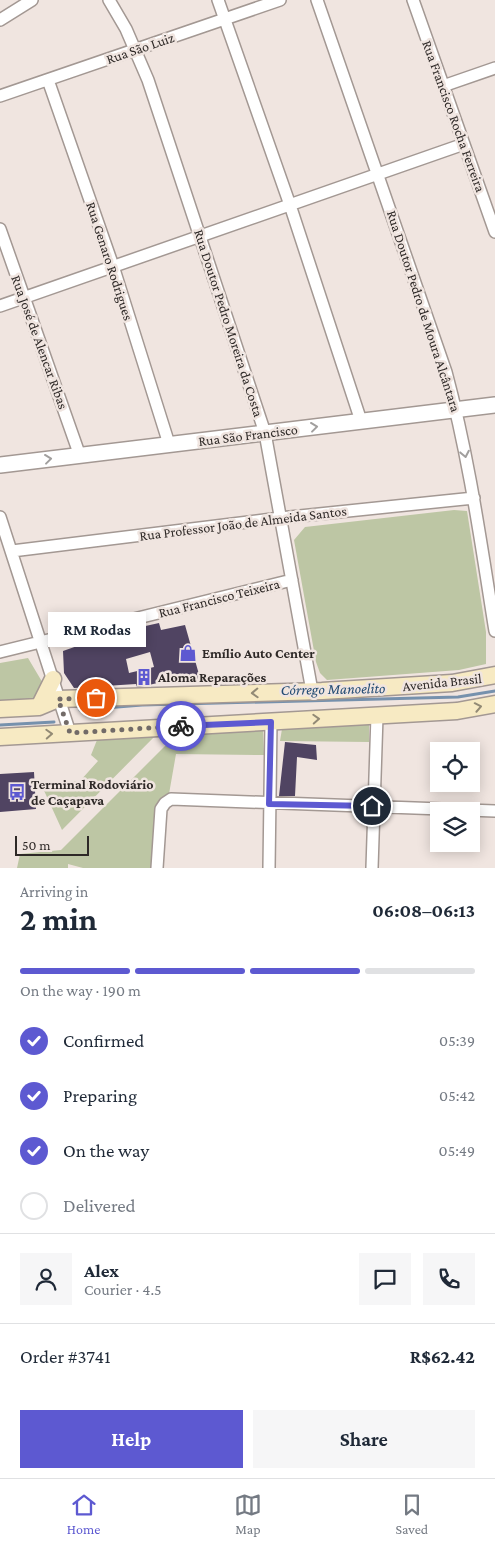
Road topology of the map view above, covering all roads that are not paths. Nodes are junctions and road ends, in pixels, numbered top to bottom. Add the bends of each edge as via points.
1 (32, 0) edge
2 (109, 0) edge
3 (218, 0) edge
4 (280, 0) edge
5 (317, 0) edge
6 (413, 0) edge
7 (223, 19) junction
8 (0, 20) edge
9 (135, 50) junction
10 (495, 68) edge
11 (48, 80) junction
12 (444, 86) junction
13 (0, 96) edge
14 (464, 144) junction
15 (379, 174) junction
16 (290, 204) junction
17 (0, 229) edge
18 (495, 232) edge
19 (200, 235) junction
20 (113, 266) junction
21 (24, 297) junction
22 (0, 306) edge
23 (495, 404) edge
24 (457, 409) junction
25 (361, 421) junction
26 (265, 433) junction
27 (169, 444) junction
28 (80, 456) junction
29 (0, 465) edge
30 (474, 498) junction
31 (0, 517) edge
32 (280, 518) junction
33 (12, 551) junction
34 (292, 580) junction
35 (495, 631) edge
36 (42, 642) junction
37 (0, 652) edge
38 (495, 675) edge
39 (53, 679) junction
40 (312, 691) junction
41 (58, 699) junction
42 (495, 704) edge
43 (39, 707) junction
44 (0, 709) edge
45 (377, 716) junction
46 (271, 722) junction
47 (70, 733) junction
48 (0, 737) edge
49 (269, 804) junction
50 (372, 806) junction
51 (495, 811) edge
52 (157, 868) edge
53 (269, 868) edge
54 (372, 868) edge

1 - 8 street
2 - 9 street, Rua Doutor Pedro Moreira da Costa
3 - 7 street
4 - 7 street, Rua São Luiz
5 - 15 street, Rua Doutor Pedro de Moura Alcântara
6 - 12 street, Rua Francisco Rocha Ferreira
7 - 9 street, Rua São Luiz
7 - 16 street
9 - 11 street, Rua São Luiz
9 - 19 street, Rua Doutor Pedro Moreira da Costa
10 - 12 street
11 - 13 street, Rua São Luiz
11 - 20 street, Rua Genaro Rodrigues
12 - 14 street, Rua Francisco Rocha Ferreira
14 - 15 street
14 - 18 street, Rua Francisco Rocha Ferreira
15 - 16 street
15 - 24 street, Rua Doutor Pedro de Moura Alcântara
16 - 19 street
16 - 25 street
17 - 21 street, Rua José de Alencar Ribas
19 - 20 street
19 - 26 street, Rua Doutor Pedro Moreira da Costa
20 - 21 street
20 - 27 street, Rua Genaro Rodrigues
21 - 22 street
21 - 28 street, Rua José de Alencar Ribas
23 - 24 street, Rua São Francisco
24 - 25 street, Rua São Francisco
24 -> 30 street, Rua Doutor Pedro de Moura Alcântara
26 -> 25 street, Rua São Francisco
26 - 27 street, Rua São Francisco
26 - 32 street, Rua Doutor Pedro Moreira da Costa
27 - 28 street, Rua São Francisco
29 -> 28 street, Rua São Francisco
30 - 32 street, Rua Professor João de Almeida Santos
30 - 35 street, Rua Doutor Pedro de Moura Alcântara
31 - 33 street
32 - 33 street, Rua Professor João de Almeida Santos
32 - 34 street, Rua Doutor Pedro Moreira da Costa
33 - 36 street
34 - 36 street, Rua Francisco Teixeira
34 - 40 street, Rua Doutor Pedro Moreira da Costa
36 - 37 street, Rua Francisco Teixeira
36 - 39 street
38 - 40 main road, Avenida Brasil via 452,683
39 - 41 street
39 - 43 main road
40 -> 41 main road, Avenida Brasil
41 - 43 main road, Avenida Brasil
41 - 47 street
45 -> 42 main road, Avenida Brasil via 456,711
43 - 44 main road, Avenida Brasil
46 -> 45 main road, Avenida Brasil
45 - 50 street
46 - 47 main road, Avenida Brasil
46 - 49 street
48 -> 47 main road, Avenida Brasil
49 - 50 street
49 - 52 street via 171,799 165,802 161,809
49 - 53 street
50 - 51 street
50 - 54 street

